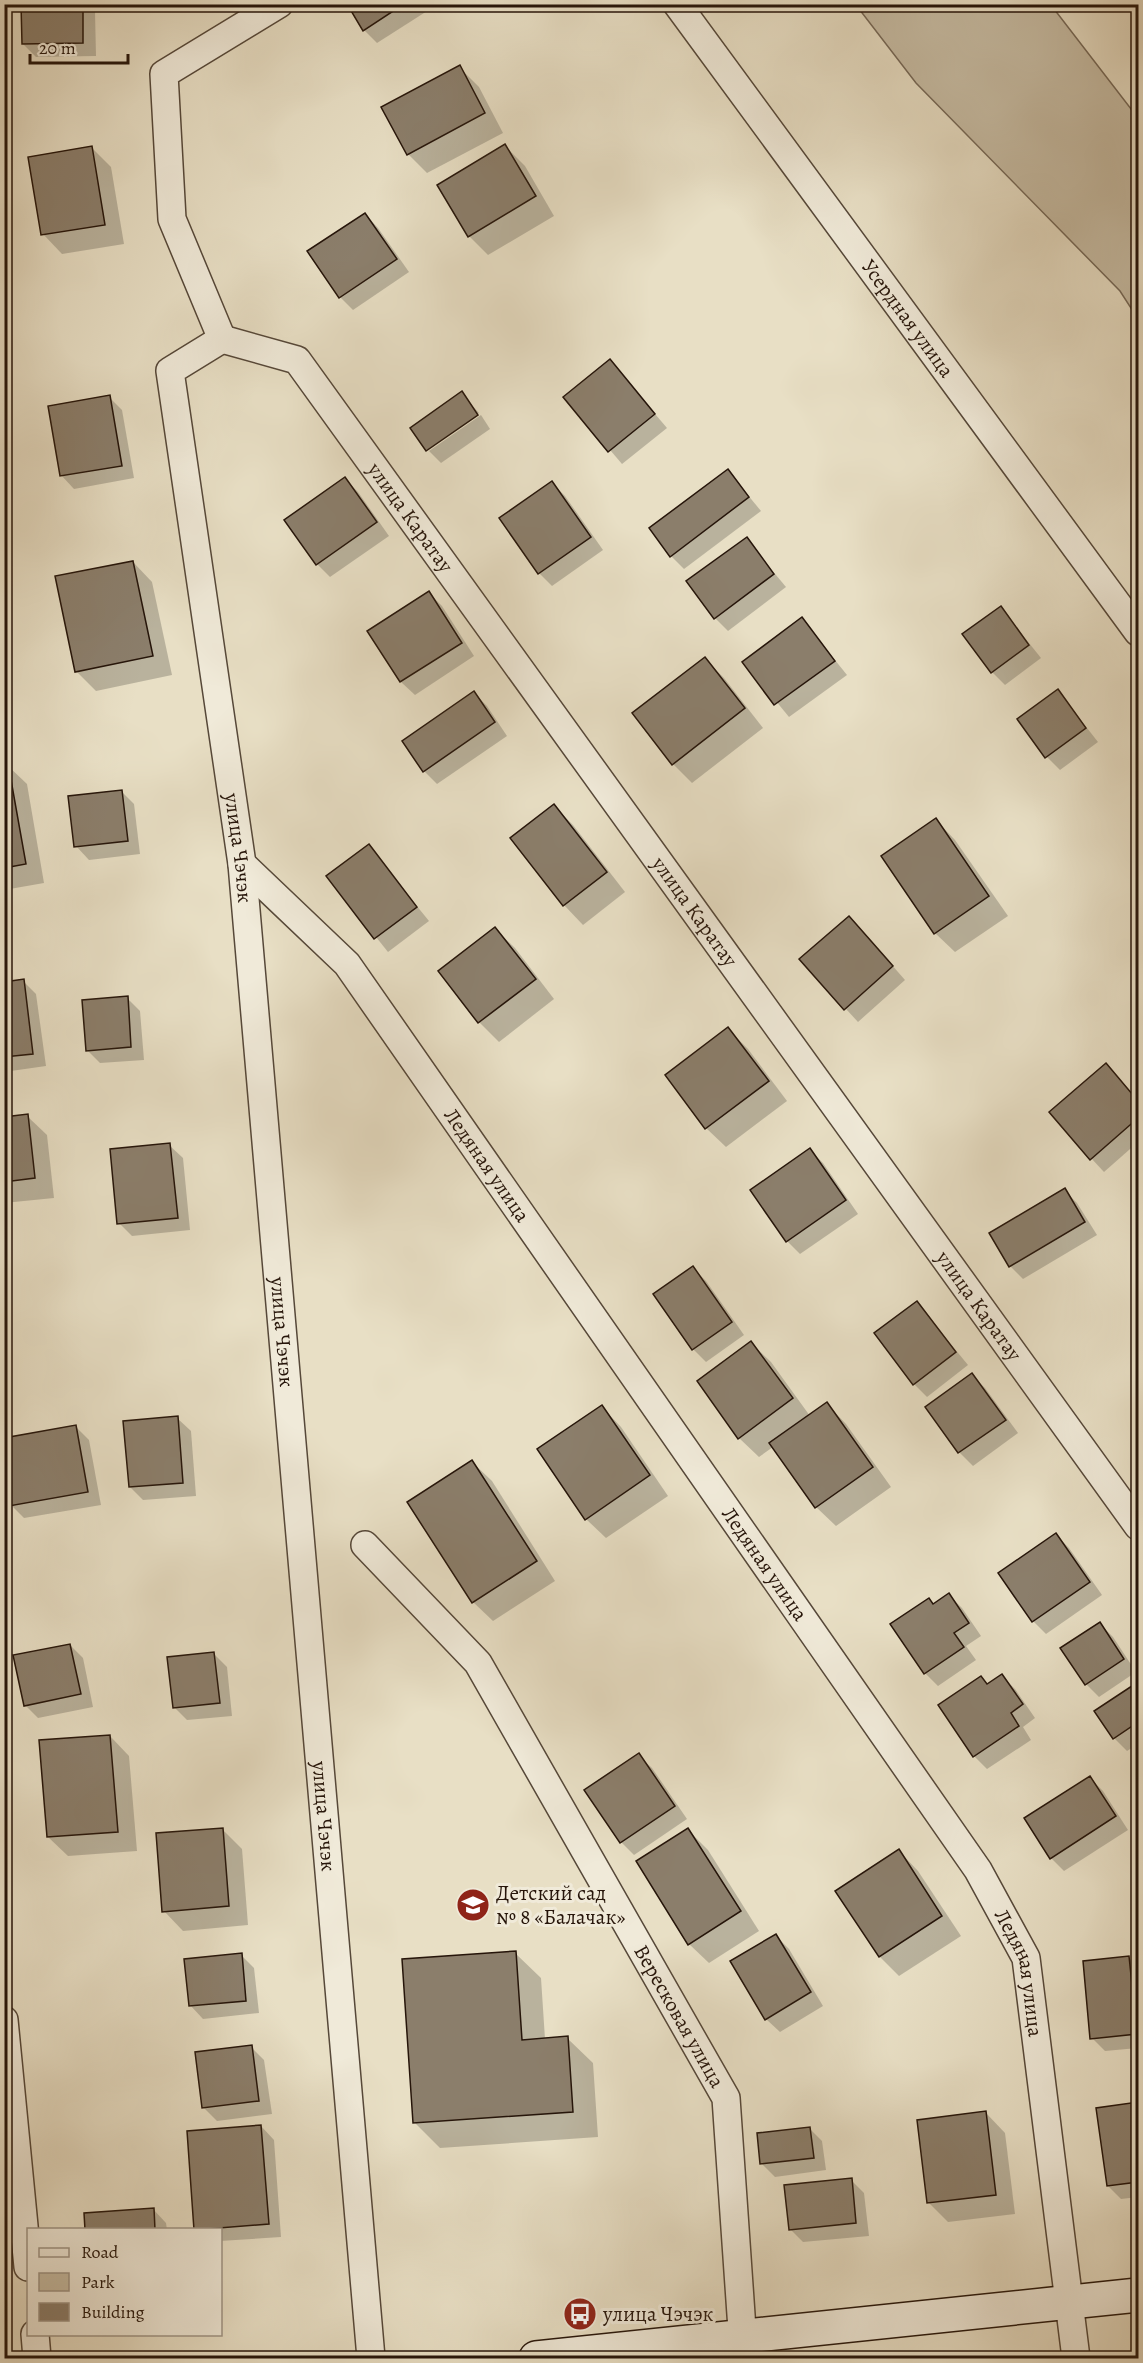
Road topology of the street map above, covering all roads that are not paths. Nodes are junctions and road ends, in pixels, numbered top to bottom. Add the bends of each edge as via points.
1 (279, 4) edge
2 (677, 4) edge
3 (222, 339) junction
4 (1138, 632) edge
5 (242, 864) junction
6 (1138, 1526) edge
7 (365, 1545) dead end
8 (4, 2020) edge
9 (27, 2257) edge
10 (1138, 2295) edge
11 (1070, 2304) junction
12 (35, 2336) edge
13 (743, 2348) edge
14 (38, 2358) edge
15 (371, 2358) edge
16 (536, 2358) edge
17 (1076, 2358) edge

1 - 3 street via 164,74 172,219
2 - 4 street, Усердная улица
3 - 5 street, улица Чэчэк via 170,371
3 - 6 street, улица Каратау via 297,360
5 - 11 street, Ледяная улица via 347,964 978,1870 1026,1958
5 - 15 street, улица Чэчэк
7 - 13 street, Вересковая улица via 478,1663 726,2098
8 - 9 street
10 - 11 street
11 - 13 street
11 - 17 street, Ледяная улица
12 - 14 street
13 - 16 street

